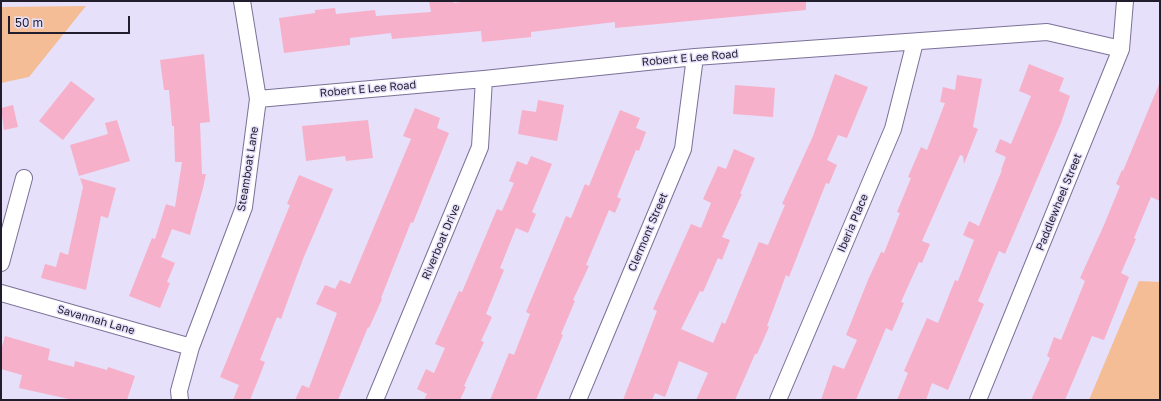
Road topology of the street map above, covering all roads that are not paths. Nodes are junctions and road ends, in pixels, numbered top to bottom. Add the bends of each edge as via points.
1 (242, 1) edge
2 (1125, 1) edge
3 (915, 42) junction
4 (1121, 49) junction
5 (695, 57) junction
6 (484, 79) junction
7 (258, 99) junction
8 (24, 178) dead end
9 (1, 263) edge
10 (1, 293) edge
11 (191, 347) junction
12 (180, 400) edge
13 (375, 400) edge
14 (578, 400) edge
15 (778, 400) edge
16 (978, 400) edge

1 - 7 street, Steamboat Lane
2 - 4 street, Paddlewheel Street
3 - 4 street, Robert E Lee Road via 1047,32
3 - 5 street, Robert E Lee Road
3 - 15 street, Iberia Place via 893,129
4 - 16 street, Paddlewheel Street
5 - 6 street, Robert E Lee Road
5 - 14 street, Clermont Street via 683,149
6 - 7 street, Robert E Lee Road
6 - 13 street, Riverboat Drive via 480,147
7 - 11 street, Steamboat Lane via 244,207
8 - 9 street
10 - 11 street, Savannah Lane
11 - 12 street, Steamboat Lane via 179,391

